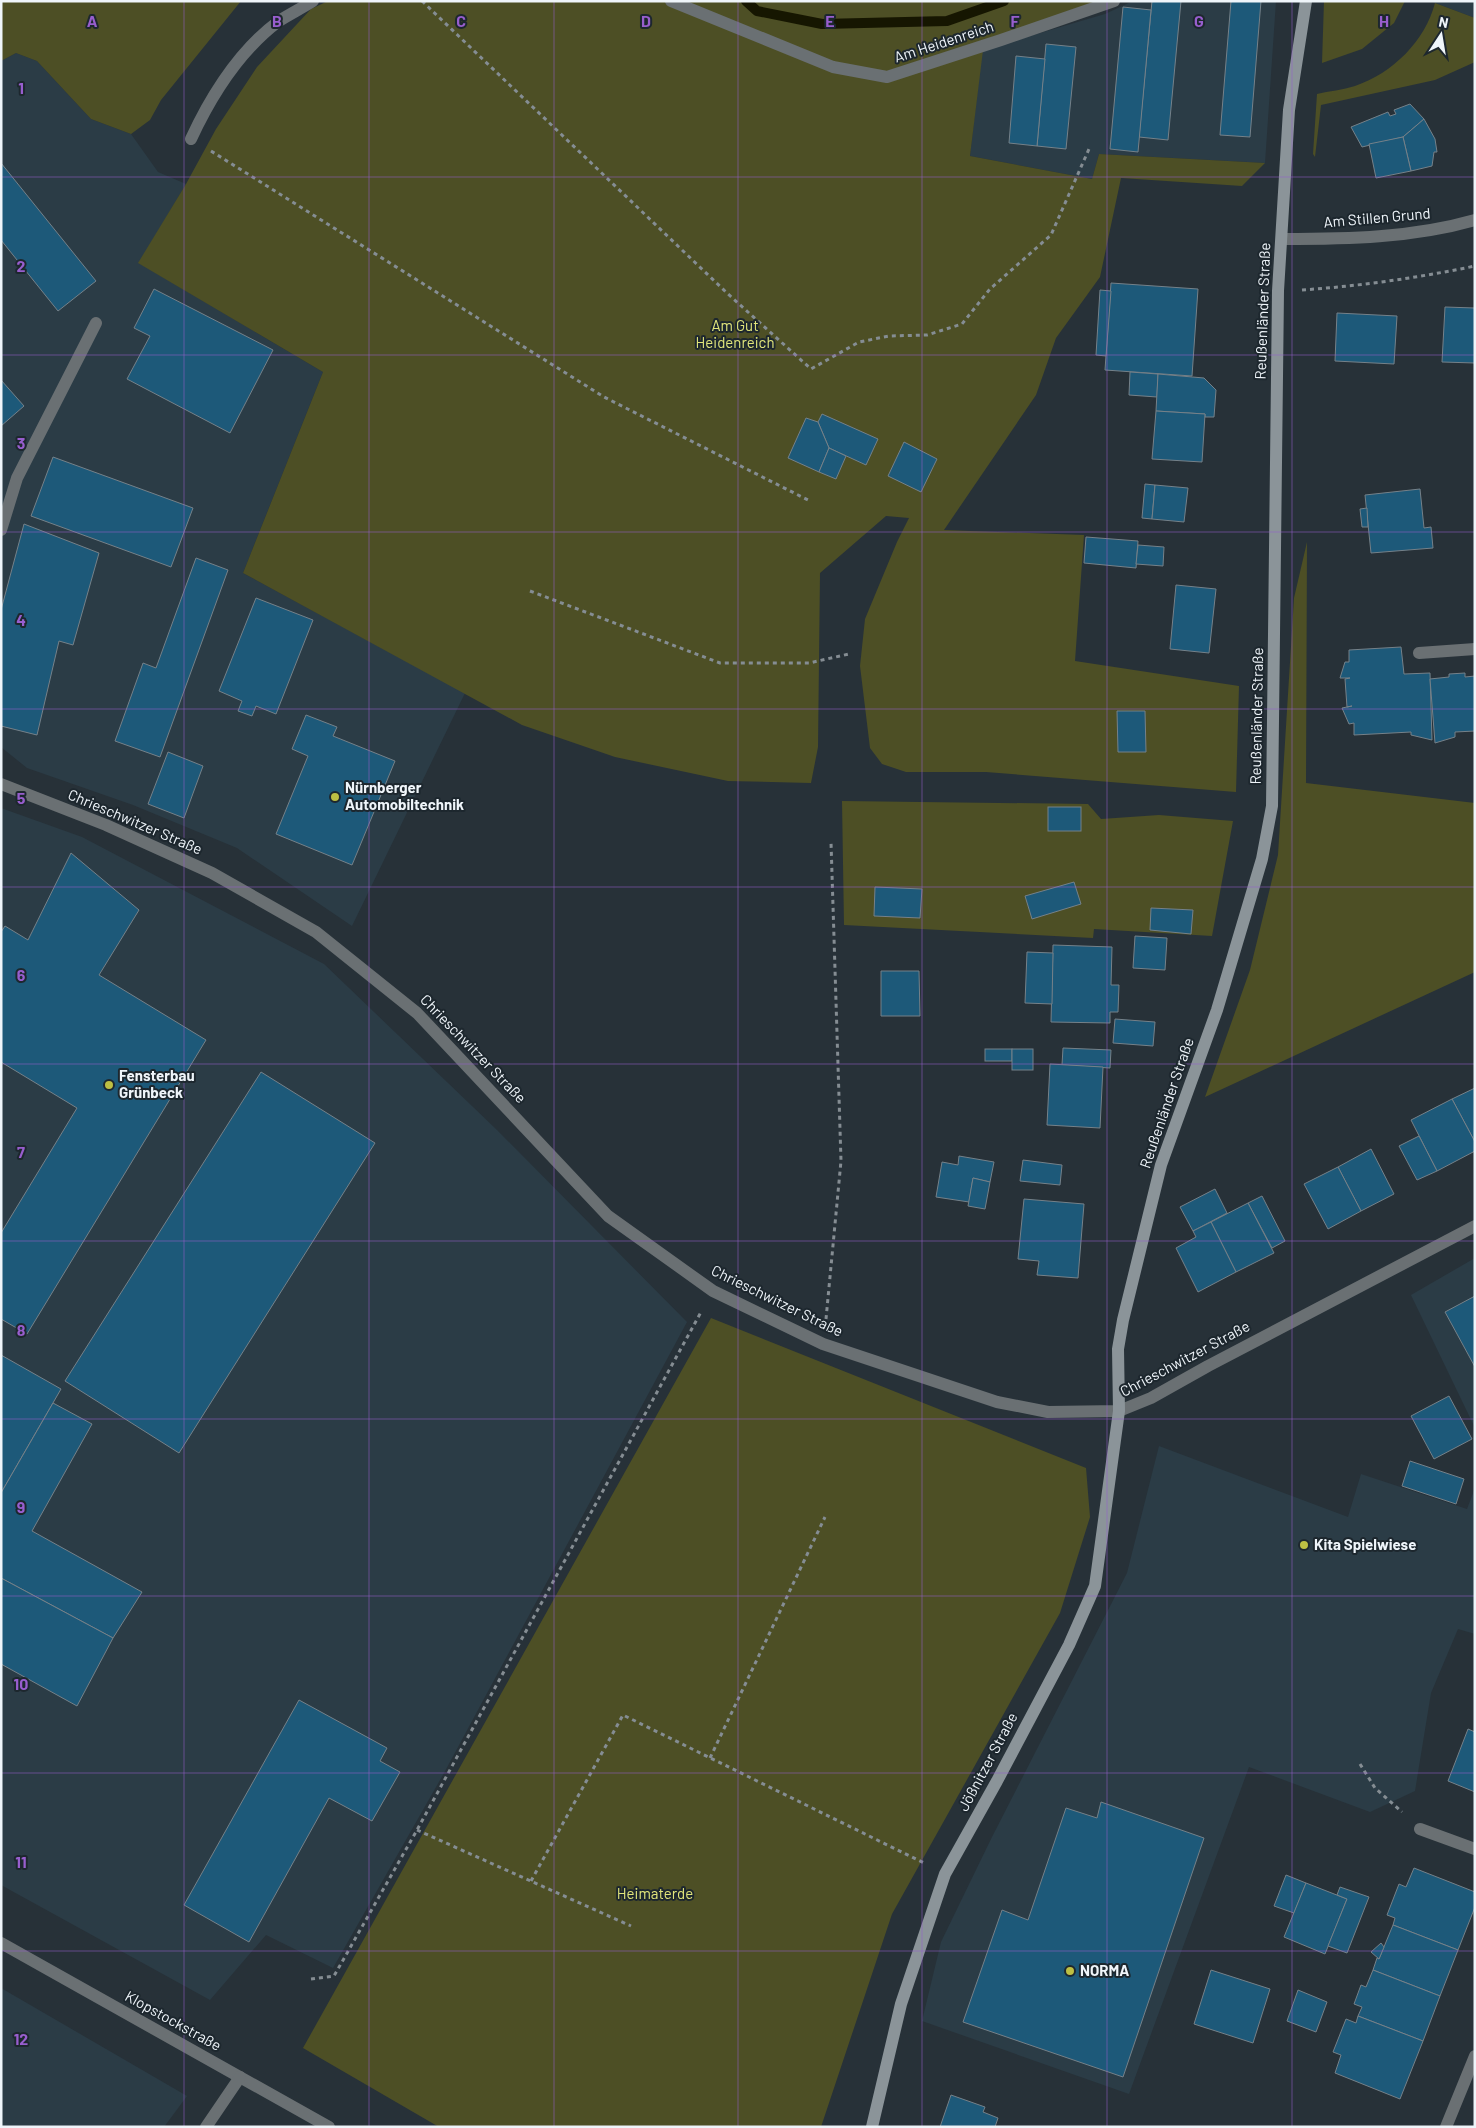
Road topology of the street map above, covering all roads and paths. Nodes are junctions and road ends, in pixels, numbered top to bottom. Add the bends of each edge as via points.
1 (313, 1) edge
2 (422, 1) edge
3 (671, 1) edge
4 (1114, 1) edge
5 (1306, 1) edge
6 (191, 139) joint
7 (1089, 149) dead end
8 (1475, 220) edge
9 (1282, 239) junction
10 (1475, 266) edge
11 (1278, 291) junction
12 (96, 323) dead end
13 (808, 500) dead end
14 (1, 530) edge
15 (530, 591) dead end
16 (1475, 649) edge
17 (1419, 653) dead end
18 (849, 654) dead end
19 (1, 784) edge
20 (831, 842) dead end
21 (1475, 1226) edge
22 (713, 1291) junction
23 (823, 1344) junction
24 (1119, 1411) junction
25 (826, 1517) dead end
26 (710, 1758) junction
27 (1360, 1764) dead end
28 (1420, 1829) joint
29 (417, 1830) junction
30 (1475, 1849) edge
31 (945, 1874) junction
32 (531, 1881) junction
33 (632, 1926) dead end
34 (1, 1943) edge
35 (311, 1979) dead end
36 (1475, 2056) edge
37 (240, 2077) junction
38 (206, 2127) edge
39 (329, 2127) edge
40 (872, 2127) edge
41 (1446, 2127) edge

1 - 6 street via 278,22 243,55 205,110
2 - 7 path via 720,287 812,368 859,342 889,336 927,335 962,324 990,289 1051,235
3 - 4 street, Am Heidenreich via 833,67 887,77
5 - 9 street, Reußenländer Straße via 1288,110
6 - 13 path via 604,397
8 - 9 street, Am Stillen Grund via 1415,234
9 - 11 street, Reußenländer Straße
10 - 11 path via 1355,286
11 - 24 street, Reußenländer Straße via 1272,806 1262,859 1217,1010 1161,1165 1118,1349
12 - 14 street via 17,478
15 - 18 path via 720,663 809,663
16 - 17 street
19 - 22 street, Chrieschwitzer Straße via 106,825 212,873 316,932 417,1013 608,1216
20 - 23 path via 841,1161
21 - 24 street, Chrieschwitzer Straße via 1151,1398
22 - 23 street, Chrieschwitzer Straße
22 - 29 path
23 - 24 street, Chrieschwitzer Straße via 997,1402 1048,1412
24 - 31 street, Jößnitzer Straße via 1095,1586 1068,1645
25 - 26 path
26 - 31 path
26 - 32 path via 623,1715
27 - 28 path via 1375,1788
28 - 30 street
29 - 32 path
29 - 35 path via 334,1976
31 - 40 street, Jößnitzer Straße via 901,2004
32 - 33 path
34 - 37 street, Klopstockstraße
36 - 41 street
37 - 38 street
37 - 39 street, Klopstockstraße

